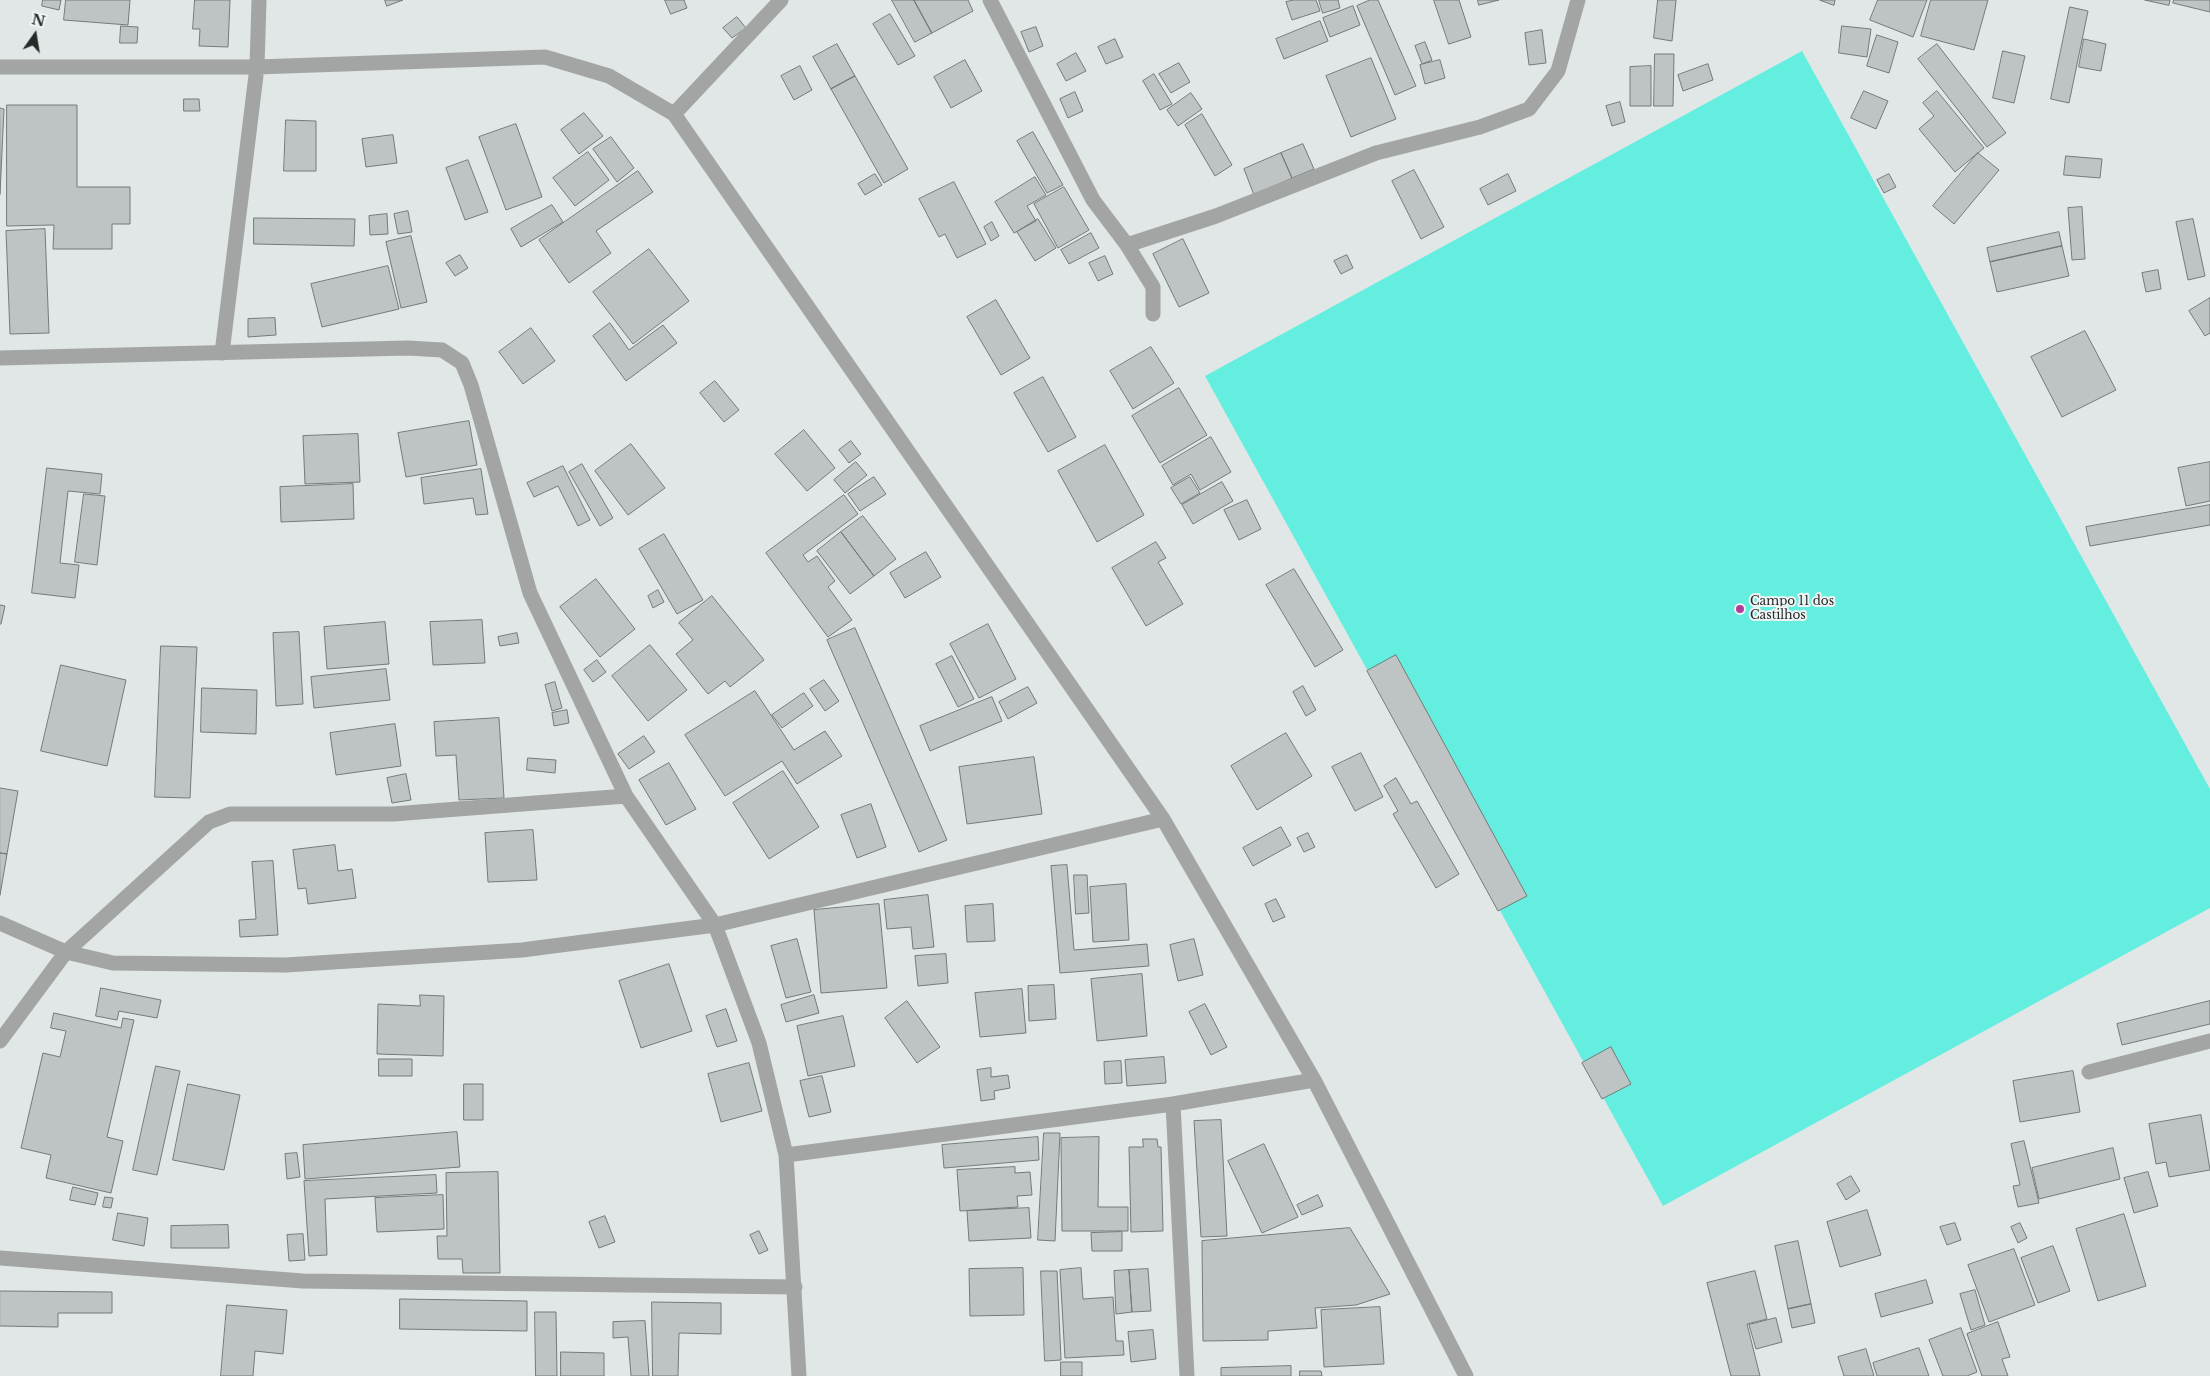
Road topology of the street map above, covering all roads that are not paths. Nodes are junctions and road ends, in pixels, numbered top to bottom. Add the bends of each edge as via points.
1 (259, 0) edge
2 (781, 0) edge
3 (990, 0) edge
4 (1578, 0) edge
5 (0, 67) edge
6 (257, 67) junction
7 (674, 114) junction
8 (1127, 245) junction
9 (1152, 314) dead end
10 (222, 353) junction
11 (0, 358) edge
12 (626, 796) junction
13 (1163, 819) junction
14 (0, 923) edge
15 (715, 924) junction
16 (66, 952) junction
17 (0, 1041) edge
18 (2210, 1041) edge
19 (2089, 1072) dead end
20 (1314, 1080) junction
21 (1173, 1104) junction
22 (786, 1155) junction
23 (0, 1258) edge
24 (795, 1287) junction
25 (800, 1376) edge
26 (1188, 1376) edge
27 (1466, 1376) edge

1 - 6 street
2 - 7 street
3 - 8 street via 1093,200
4 - 8 street via 1558,71 1529,110 1480,127 1376,153 1216,216
5 - 6 street
6 - 7 street via 544,57 609,76
6 - 10 street
7 - 13 street
8 - 9 street via 1153,287
10 - 11 street
10 - 12 street via 408,348 442,350 462,363 530,593
12 - 15 street
12 - 16 street via 392,814 230,814 209,822
13 - 15 street
13 - 20 street
14 - 16 street
15 - 16 street via 522,950 286,965 113,963
15 - 22 street via 760,1043
16 - 17 street
18 - 19 street
20 - 21 street
20 - 27 street
21 - 22 street
21 - 26 street
22 - 24 street
23 - 24 street via 303,1280
24 - 25 street

